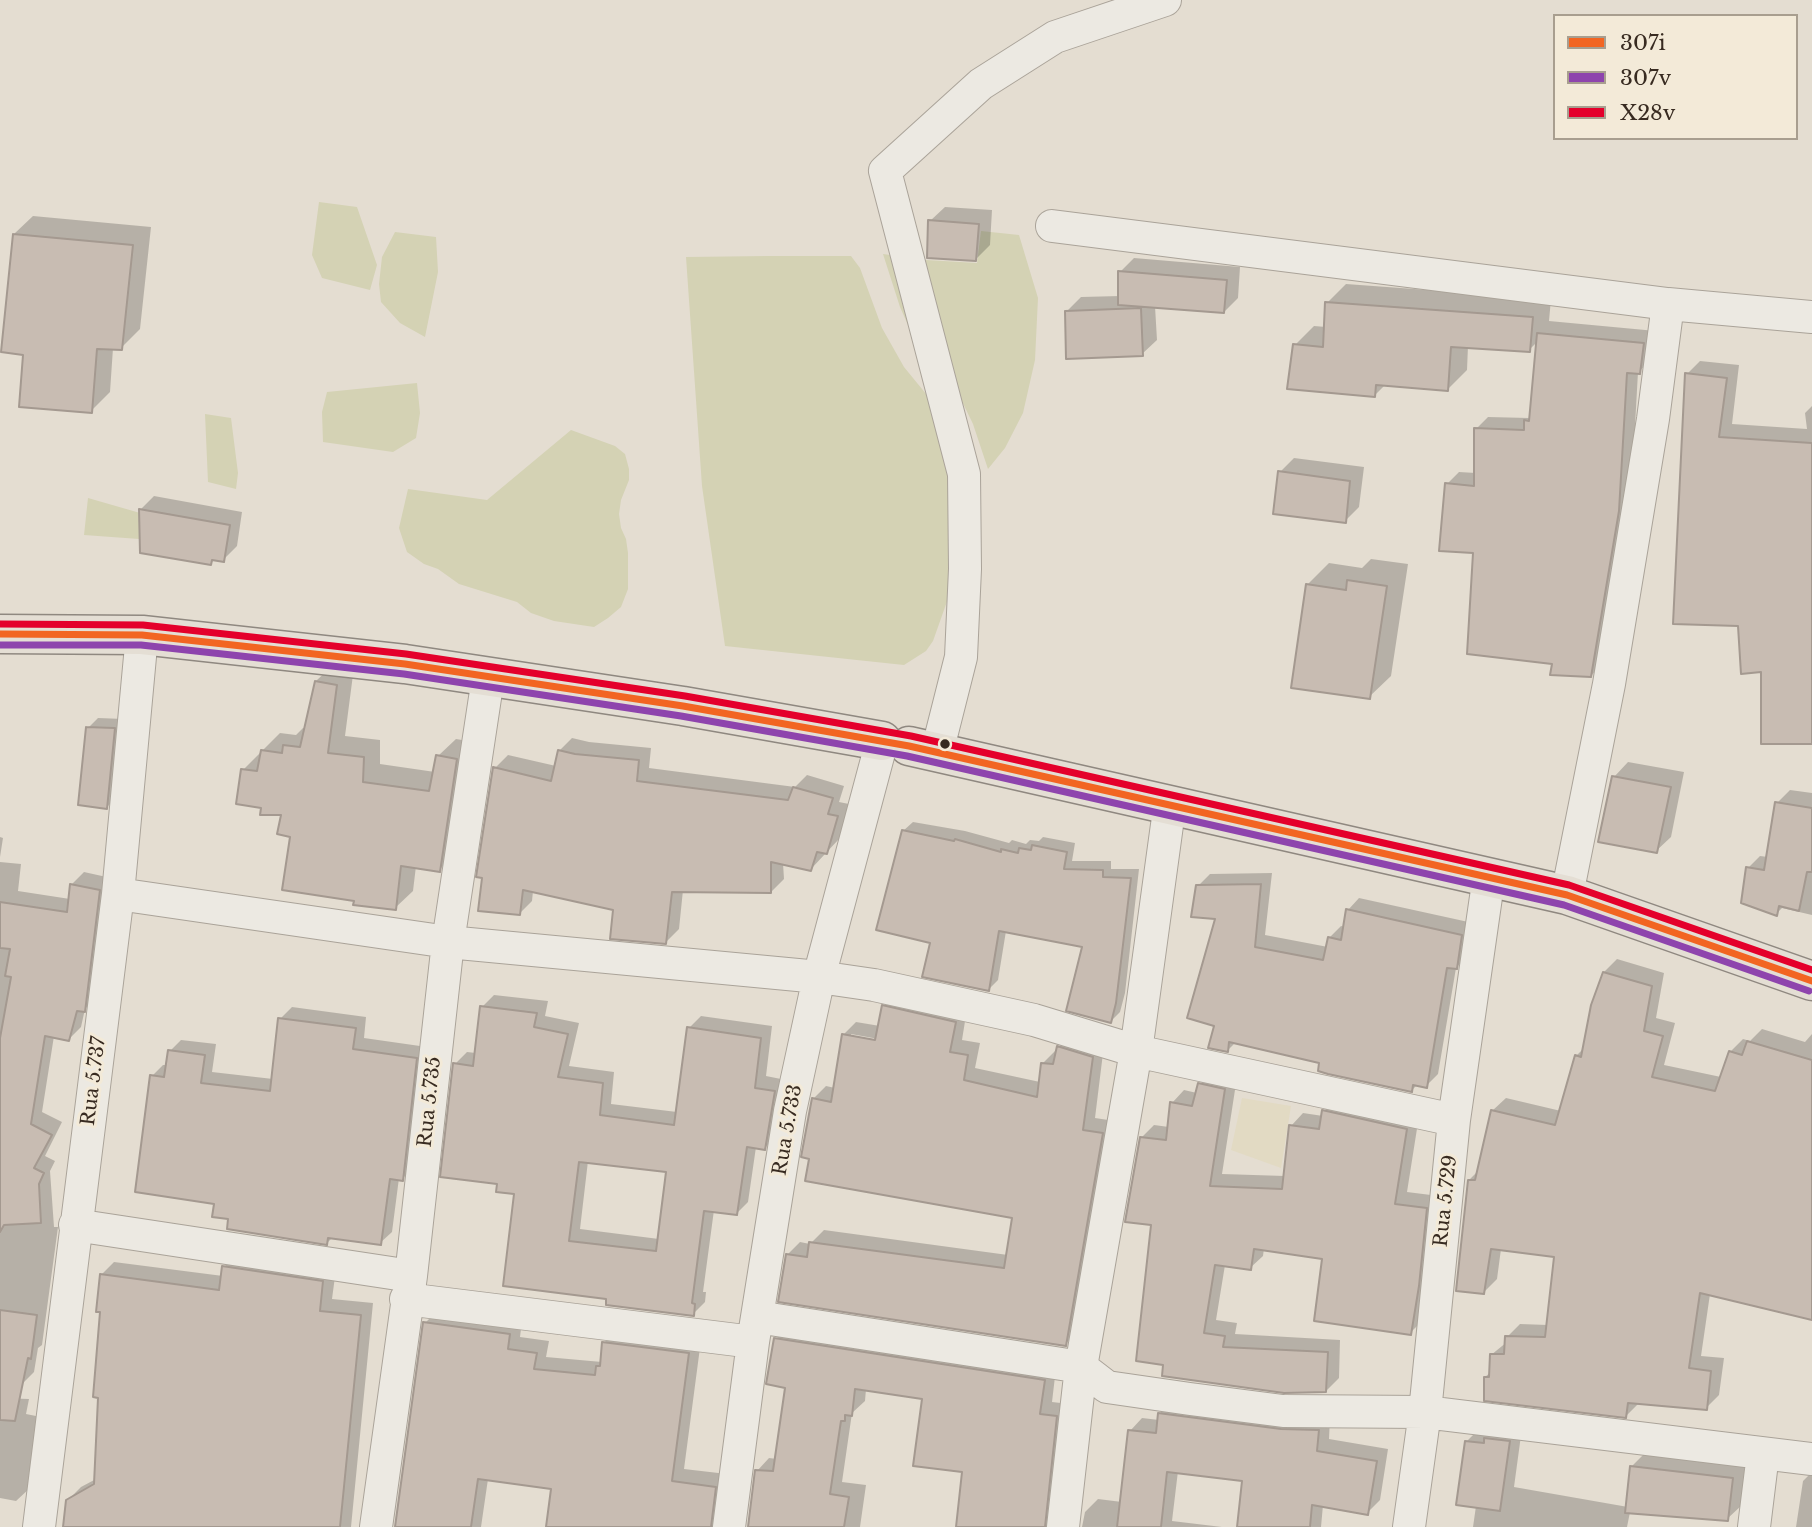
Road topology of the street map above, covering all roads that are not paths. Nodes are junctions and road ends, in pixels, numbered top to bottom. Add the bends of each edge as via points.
1 (1165, 0) edge
2 (1052, 226) dead end
3 (1668, 304) junction
4 (1812, 317) edge
5 (0, 634) edge
6 (142, 635) junction
7 (488, 677) junction
8 (910, 746) junction
9 (1170, 803) junction
10 (1489, 876) junction
11 (118, 894) junction
12 (1567, 895) junction
13 (448, 942) junction
14 (819, 977) junction
15 (1812, 981) edge
16 (1136, 1051) junction
17 (1454, 1120) junction
18 (75, 1225) junction
19 (408, 1288) junction
20 (755, 1329) junction
21 (1081, 1367) junction
22 (1425, 1412) junction
23 (1763, 1454) junction
24 (1812, 1459) edge
25 (39, 1527) edge
26 (376, 1527) edge
27 (729, 1527) edge
28 (1063, 1527) edge
29 (1409, 1527) edge
30 (1754, 1527) edge

1 - 8 street, Rua 5.733 via 1055,37 981,84 885,171 964,474 961,657
2 - 3 street
3 - 4 street
3 - 12 street via 1609,684
5 - 6 main road
6 - 7 main road
6 - 11 street, Rua 5.737
7 - 8 main road
7 - 13 street, Rua 5.735
8 - 9 main road
8 - 14 street, Rua 5.733
9 - 10 main road
9 - 16 street
10 - 12 main road
10 - 17 street, Rua 5.729
11 - 13 street
11 - 18 street, Rua 5.737
12 - 15 main road
13 - 14 street
13 - 19 street, Rua 5.735
14 - 16 street via 1034,1020
14 - 20 street, Rua 5.733 via 790,1111
16 - 17 street
16 - 21 street
17 - 22 street, Rua 5.729
18 - 19 street
18 - 25 street, Rua 5.737
19 - 20 street
19 - 26 street, Rua 5.735
20 - 21 street
20 - 27 street, Rua 5.733
21 - 22 street via 1107,1387 1283,1411
21 - 28 street
22 - 23 street
22 - 29 street, Rua 5.729
23 - 24 street
23 - 30 street

